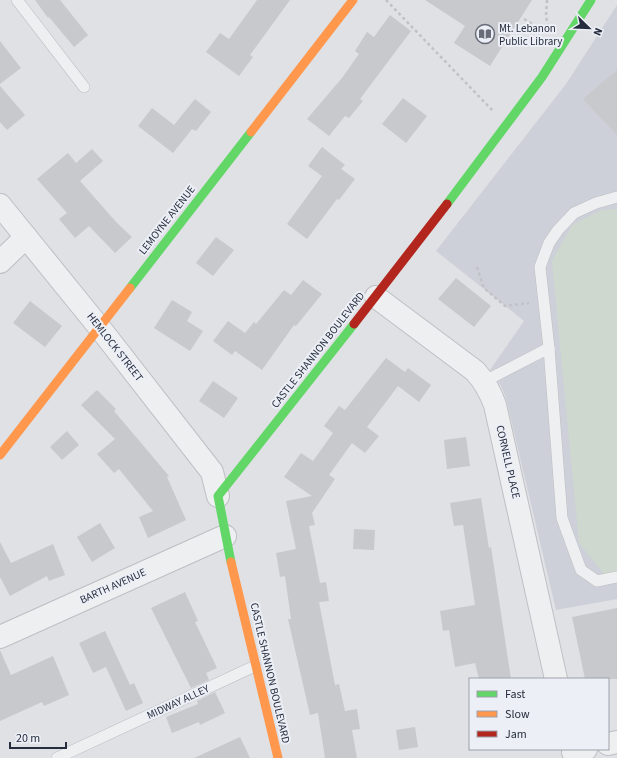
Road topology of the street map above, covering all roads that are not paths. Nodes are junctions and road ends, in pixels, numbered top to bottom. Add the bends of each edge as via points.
1 (17, 0) edge
2 (352, 0) edge
3 (591, 0) edge
4 (84, 87) dead end
5 (617, 197) edge
6 (0, 205) edge
7 (26, 237) junction
8 (0, 262) edge
9 (376, 297) junction
10 (99, 327) junction
11 (549, 348) junction
12 (485, 382) junction
13 (0, 455) edge
14 (218, 496) junction
15 (226, 536) junction
16 (617, 577) edge
17 (0, 637) edge
18 (255, 666) junction
19 (556, 678) edge
20 (57, 758) edge
21 (278, 758) edge

1 - 4 lane
2 - 10 street, LEMOYNE AVENUE
3 - 9 street, CASTLE SHANNON BOULEVARD via 542,77
5 - 11 lane via 574,213 549,243 540,267
6 - 7 street, HEMLOCK STREET
7 - 8 street
7 - 10 street, HEMLOCK STREET
9 - 12 street, CORNELL PLACE via 475,371
9 - 14 street, CASTLE SHANNON BOULEVARD
10 - 13 street, LEMOYNE AVENUE
10 - 14 street, HEMLOCK STREET via 212,472
11 - 12 lane
11 - 16 lane via 562,518 581,570 597,581
12 - 19 street, CORNELL PLACE via 495,405
14 - 15 street, CASTLE SHANNON BOULEVARD
15 - 17 street, BARTH AVENUE
15 - 18 street, CASTLE SHANNON BOULEVARD
18 - 20 lane, MIDWAY ALLEY
18 - 21 street, CASTLE SHANNON BOULEVARD

